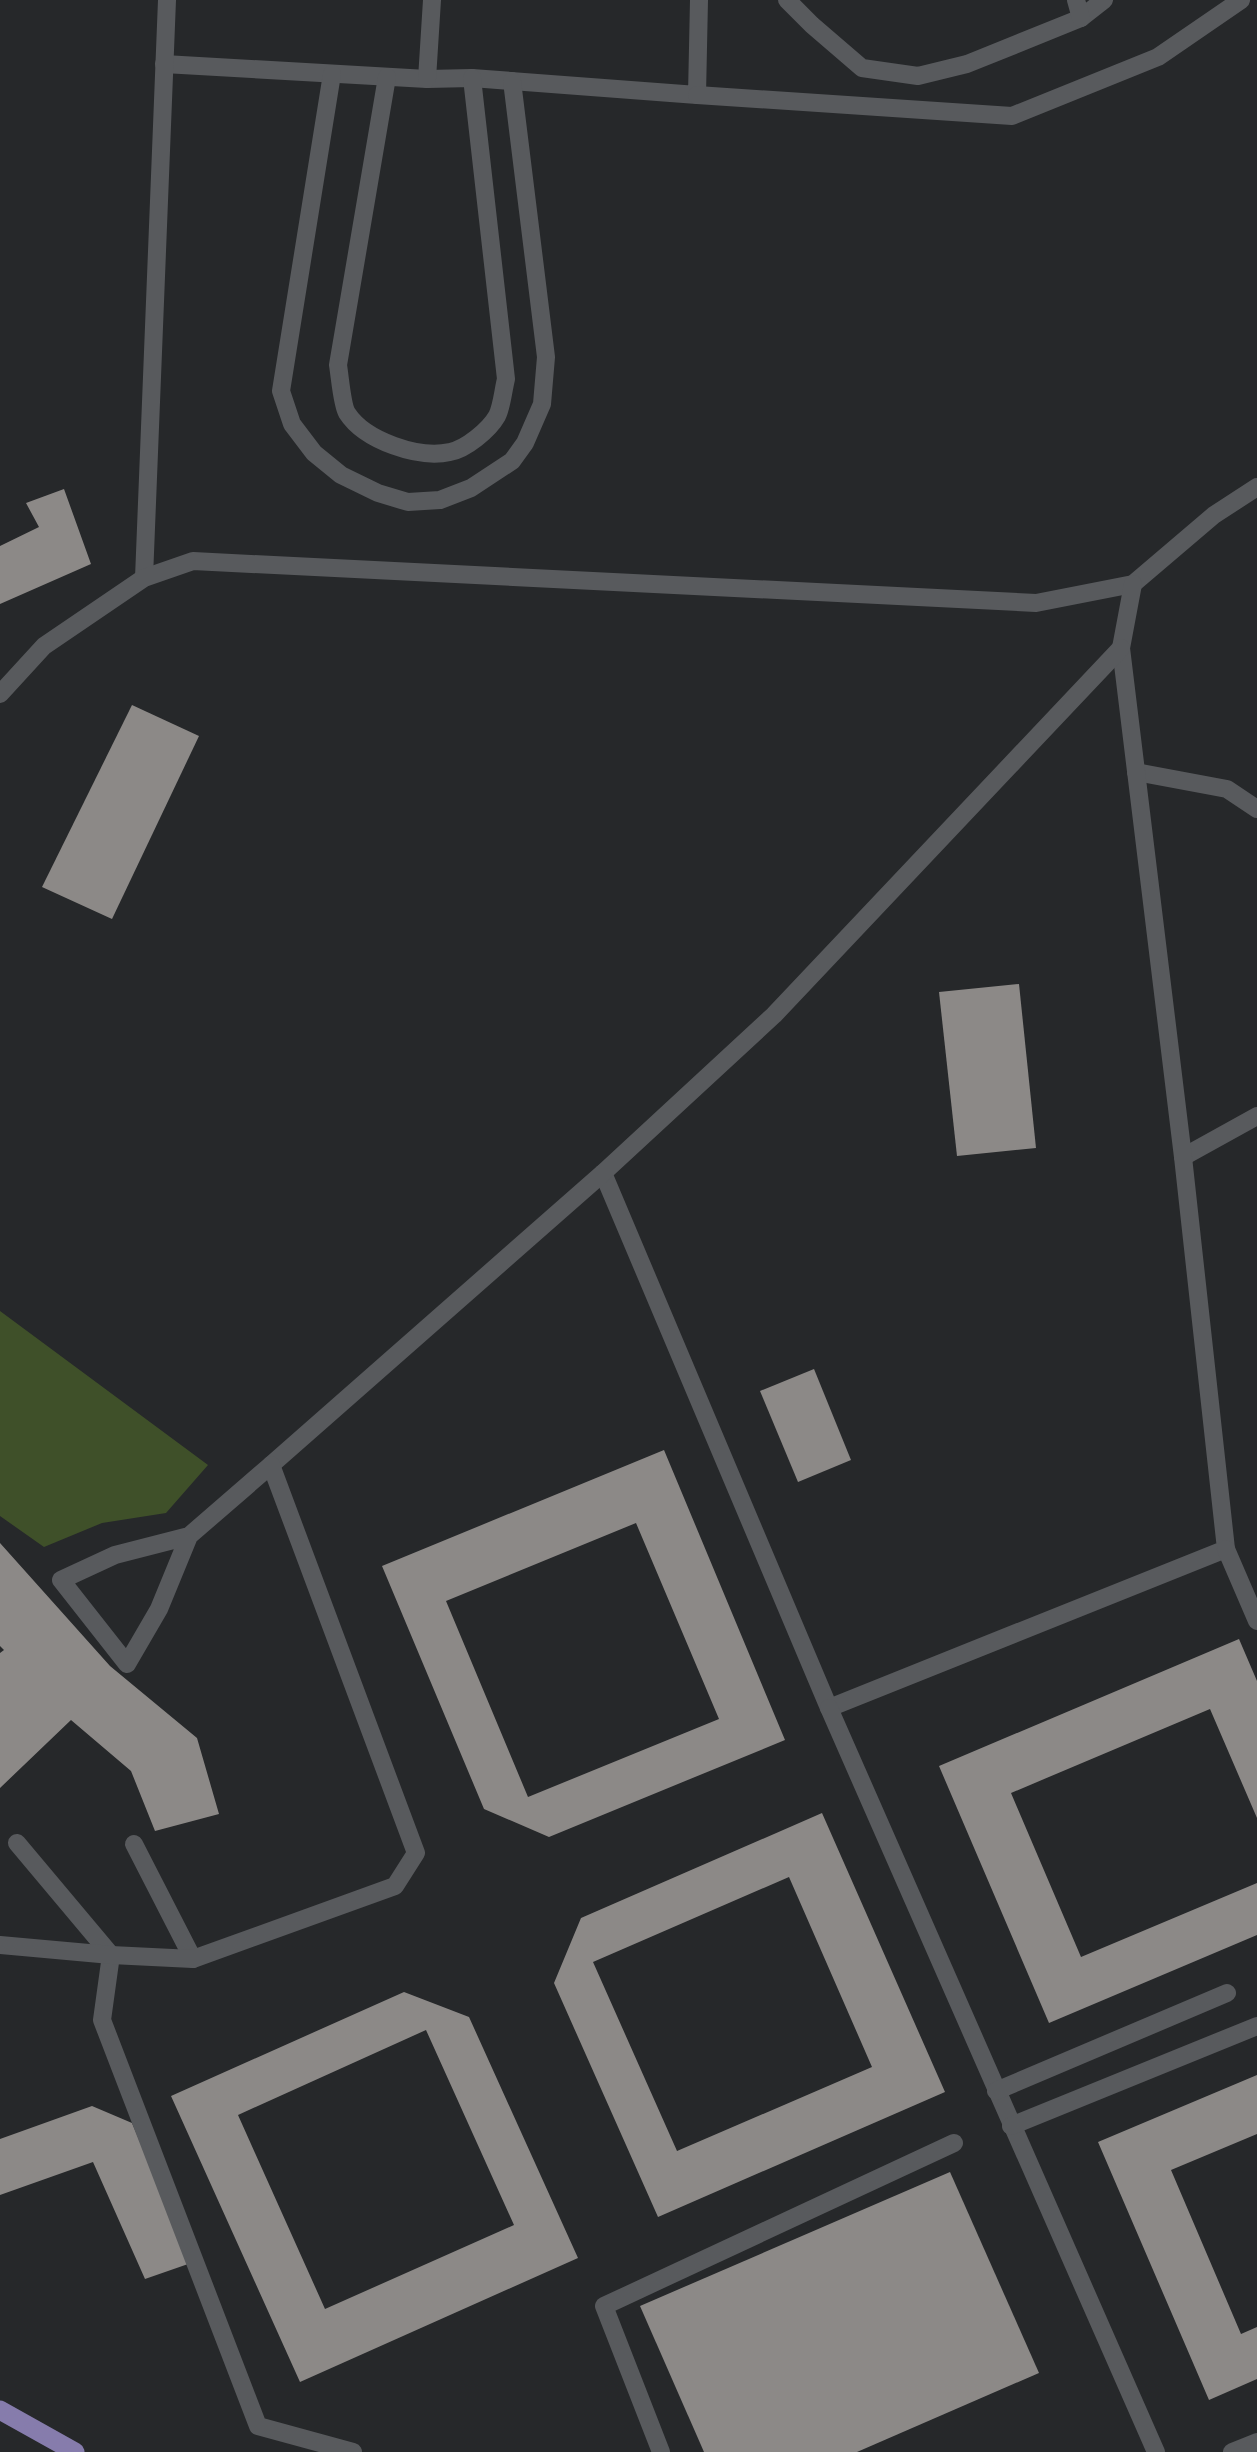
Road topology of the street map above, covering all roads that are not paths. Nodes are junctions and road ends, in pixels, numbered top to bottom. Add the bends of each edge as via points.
1 (167, 0) edge
2 (432, 0) edge
3 (699, 0) edge
4 (788, 0) edge
5 (1076, 0) edge
6 (1104, 0) edge
7 (1241, 0) edge
8 (1082, 18) junction
9 (164, 64) junction
10 (332, 74) junction
11 (387, 76) junction
12 (472, 78) junction
13 (427, 79) junction
14 (512, 81) junction
15 (697, 95) junction
16 (1257, 487) edge
17 (144, 578) junction
18 (1133, 584) junction
19 (1121, 648) junction
20 (0, 694) edge
21 (1136, 772) junction
22 (1257, 809) edge
23 (1257, 1116) edge
24 (1183, 1157) junction
25 (603, 1173) junction
26 (271, 1465) junction
27 (189, 1536) junction
28 (1226, 1549) junction
29 (1257, 1621) edge
30 (829, 1707) junction
31 (17, 1843) dead end
32 (134, 1844) dead end
33 (0, 1945) edge
34 (111, 1955) junction
35 (193, 1959) junction
36 (1227, 1993) dead end
37 (1257, 2026) edge
38 (996, 2091) junction
39 (1011, 2126) junction
40 (954, 2143) dead end
41 (0, 2410) edge
42 (1257, 2441) edge
43 (75, 2452) edge
44 (353, 2452) edge
45 (661, 2452) edge
46 (1156, 2452) edge
47 (1232, 2452) edge

1 - 9 lane
2 - 13 lane
3 - 15 lane
4 - 8 lane via 862,68 918,76 967,64
5 - 8 lane
6 - 8 lane
7 - 15 lane via 1158,58 1012,116
9 - 10 lane
9 - 17 lane
10 - 11 lane
10 - 14 lane via 281,391 292,424 314,453 341,475 408,502 440,500 471,488 512,461 526,443 542,404 546,357
11 - 12 lane via 338,365 346,412 368,433 397,447 425,453 452,452 474,442 497,416 506,379
11 - 13 lane
12 - 13 lane
12 - 14 lane
14 - 15 lane
16 - 18 lane via 1214,515
17 - 18 lane via 193,561 1036,603
17 - 20 lane via 44,646
18 - 19 lane
19 - 21 lane
19 - 25 lane via 774,1015
21 - 22 lane via 1227,789
21 - 24 lane
23 - 24 lane
24 - 28 lane
25 - 26 lane
25 - 30 lane
26 - 27 lane
26 - 35 lane via 416,1853 395,1886
27 - 27 lane via 115,1555 61,1580 127,1664 159,1609
28 - 29 lane
28 - 30 lane
30 - 38 lane
31 - 34 lane
32 - 35 lane
33 - 34 lane
34 - 35 lane
34 - 44 lane via 102,2020 258,2426
36 - 38 lane
37 - 39 lane
38 - 39 lane
39 - 46 lane
40 - 45 lane via 604,2306
41 - 43 main road
42 - 47 lane

